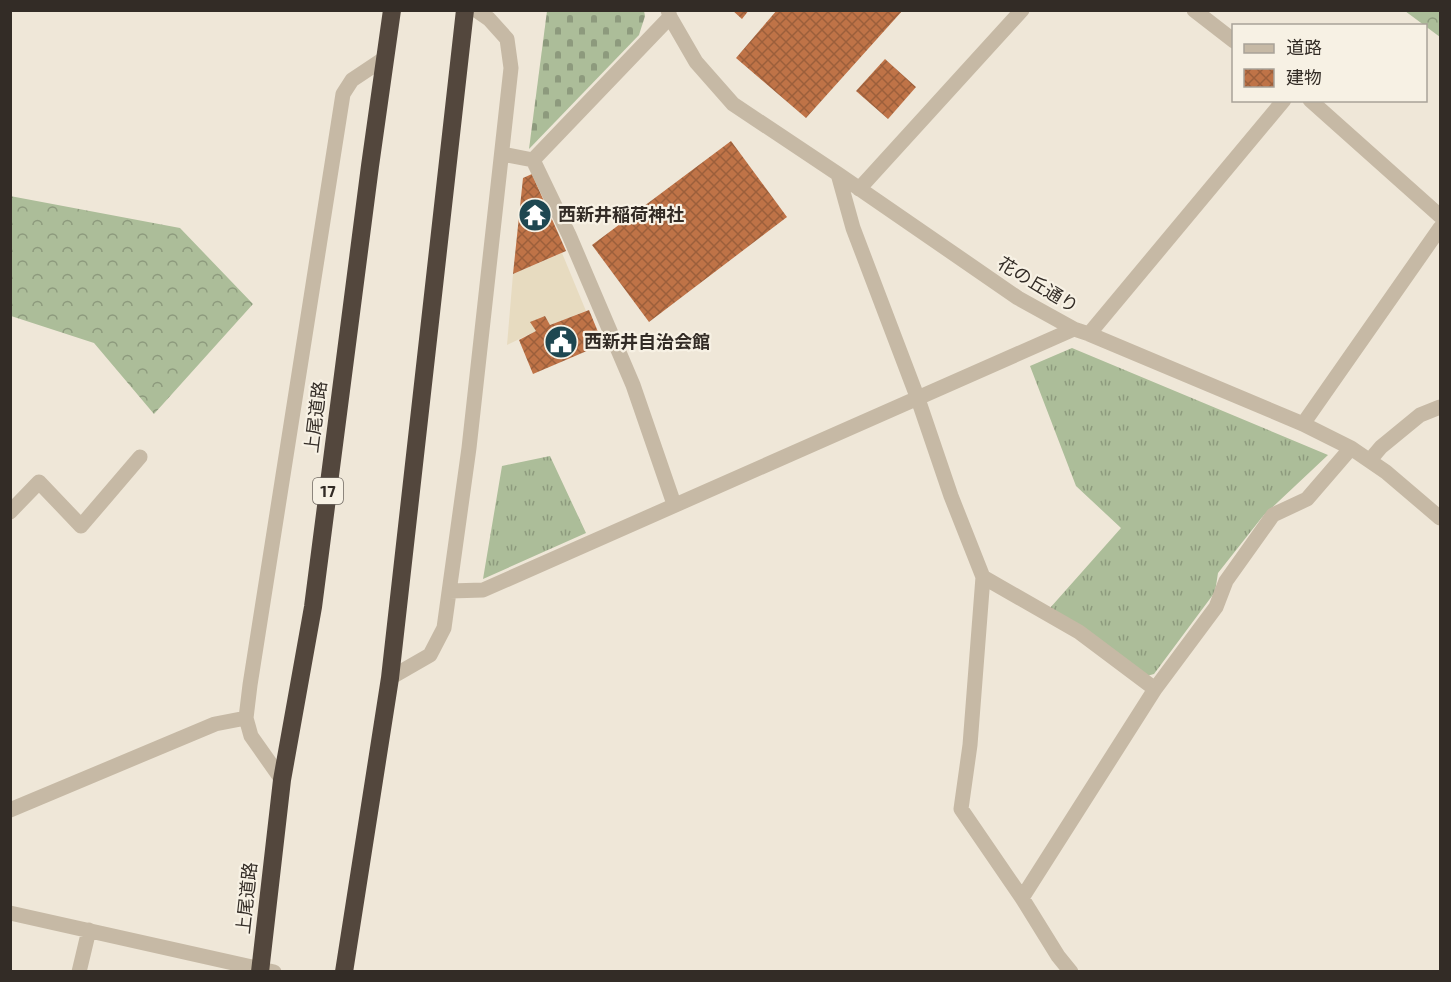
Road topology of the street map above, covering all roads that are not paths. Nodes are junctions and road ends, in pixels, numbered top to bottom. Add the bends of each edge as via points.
1 (392, 10) edge
2 (465, 10) edge
3 (476, 10) edge
4 (1022, 10) edge
5 (1194, 10) edge
6 (669, 14) edge
7 (1232, 40) edge
8 (385, 58) junction
9 (1282, 102) edge
10 (1312, 102) edge
11 (502, 154) junction
12 (533, 160) junction
13 (838, 174) junction
14 (859, 189) junction
15 (1440, 216) edge
16 (1440, 228) edge
17 (1081, 332) junction
18 (918, 399) junction
19 (1440, 407) edge
20 (1304, 424) junction
21 (1351, 448) junction
22 (140, 457) dead end
23 (1370, 460) junction
24 (674, 504) junction
25 (10, 512) edge
26 (1440, 518) edge
27 (983, 578) junction
28 (450, 591) junction
29 (390, 678) junction
30 (1155, 689) junction
31 (246, 717) junction
32 (282, 780) junction
33 (10, 810) edge
34 (1022, 898) junction
35 (10, 913) edge
36 (89, 930) junction
37 (1058, 956) junction
38 (265, 971) edge
39 (79, 972) edge
40 (344, 972) edge
41 (1051, 972) edge
42 (1071, 972) edge

1 - 8 highway, 上尾道路 / 17
2 - 29 highway
3 - 11 street via 507,39 511,68
4 - 14 street
5 - 7 street
6 - 12 street
6 - 13 street, 花の丘通り via 696,62 733,104
8 - 31 street via 352,80 343,94
8 - 32 highway, 上尾道路 / 17 via 313,608
9 - 17 street
10 - 15 street
11 - 12 street
11 - 28 street
12 - 24 street via 629,375
13 - 14 street, 花の丘通り
13 - 18 street via 853,228
14 - 17 street, 花の丘通り via 1018,298
16 - 20 street
17 - 18 street
17 - 20 street, 花の丘通り
18 - 24 street
18 - 27 street
19 - 23 street via 1420,415
20 - 21 street, 花の丘通り
21 - 23 street, 花の丘通り
21 - 30 street via 1306,499 1273,515 1226,581 1216,607
22 - 25 street via 81,526 39,482
23 - 26 street, 花の丘通り
24 - 28 street via 483,590
27 - 30 street via 1079,632
27 - 34 street via 962,809
28 - 29 street via 444,628 430,655
29 - 40 highway
30 - 34 street
31 - 32 street via 251,736
31 - 33 street via 214,724
32 - 38 highway, 上尾道路 / 17
34 - 37 street
35 - 36 street
36 - 38 street
36 - 39 street
37 - 41 street
37 - 42 street

